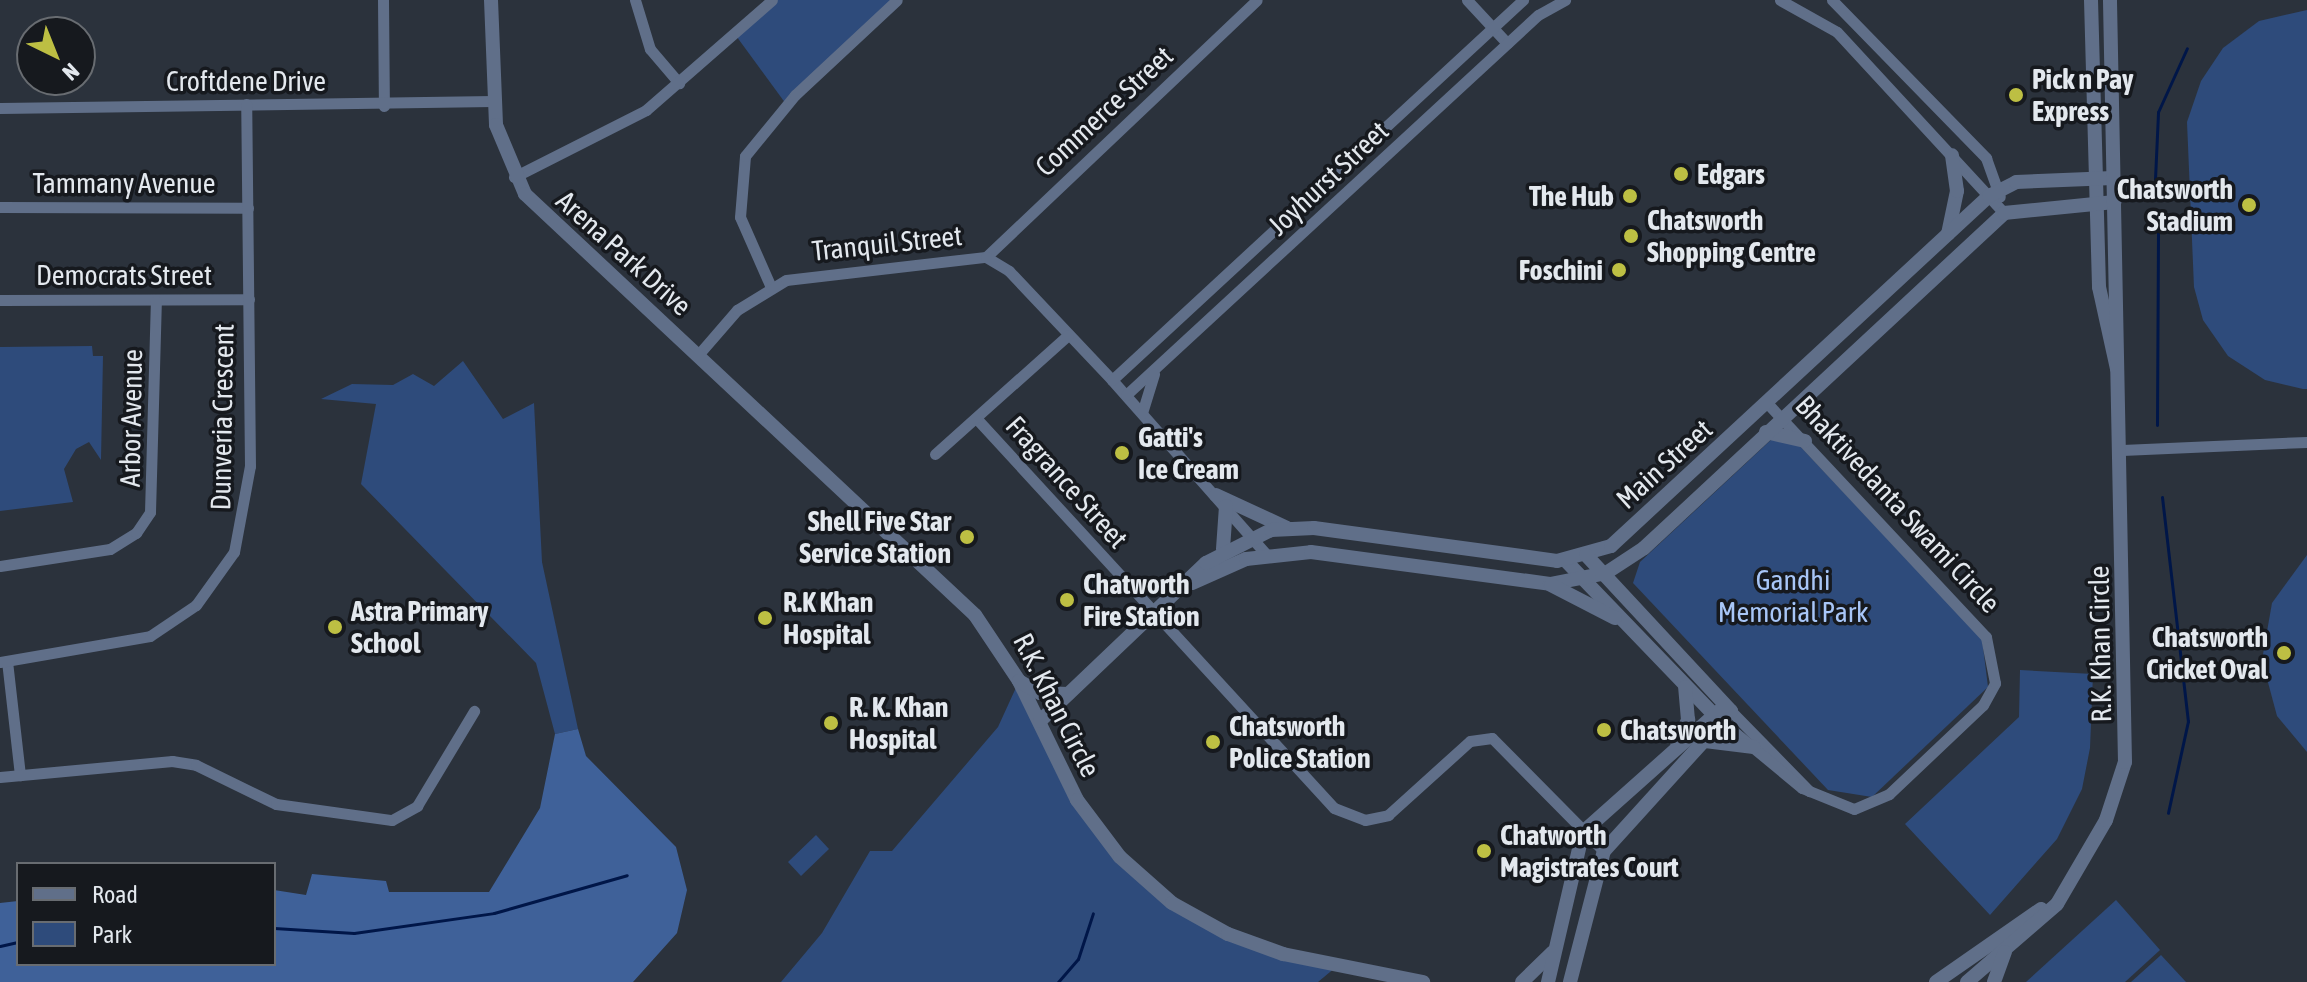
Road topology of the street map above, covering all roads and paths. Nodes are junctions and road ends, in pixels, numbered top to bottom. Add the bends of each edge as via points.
1 (383, 0) edge
2 (491, 0) edge
3 (635, 0) edge
4 (772, 0) edge
5 (897, 0) edge
6 (1257, 0) edge
7 (1467, 0) edge
8 (1523, 0) edge
9 (1565, 0) edge
10 (1780, 0) edge
11 (1832, 0) edge
12 (2091, 0) edge
13 (2110, 0) edge
14 (1492, 27) junction
15 (1507, 43) junction
16 (679, 83) junction
17 (493, 101) junction
18 (246, 104) junction
19 (384, 106) junction
20 (0, 108) edge
21 (1371, 139) junction
22 (1952, 155) junction
23 (1387, 156) junction
24 (1992, 166) junction
25 (514, 177) junction
26 (2113, 178) junction
27 (2093, 180) junction
28 (2016, 182) junction
29 (1994, 192) junction
30 (2114, 202) junction
31 (2095, 203) junction
32 (0, 207) edge
33 (248, 208) junction
34 (2004, 213) junction
35 (1948, 235) junction
36 (986, 257) junction
37 (770, 285) junction
38 (249, 299) junction
39 (0, 300) edge
40 (156, 301) junction
41 (1068, 335) junction
42 (698, 355) junction
43 (1158, 367) junction
44 (1112, 380) junction
45 (2120, 381) junction
46 (1126, 395) junction
47 (1768, 404) junction
48 (1142, 413) junction
49 (1782, 417) junction
50 (976, 418) junction
51 (1766, 432) junction
52 (1805, 441) junction
53 (2307, 442) edge
54 (2122, 450) junction
55 (935, 454) dead end
56 (1216, 495) junction
57 (1226, 506) junction
58 (1287, 528) junction
59 (1251, 537) junction
60 (1223, 549) junction
61 (1266, 554) junction
62 (1586, 555) junction
63 (1565, 560) junction
64 (0, 566) edge
65 (1606, 573) junction
66 (1586, 580) junction
67 (1550, 584) junction
68 (1181, 589) junction
69 (1155, 613) junction
70 (1632, 628) junction
71 (3, 661) edge
72 (1019, 681) junction
73 (1685, 686) junction
74 (1068, 694) junction
75 (474, 711) dead end
76 (1723, 713) junction
77 (1040, 721) junction
78 (1705, 741) junction
79 (1675, 746) junction
80 (1754, 747) junction
81 (20, 775) junction
82 (0, 777) edge
83 (1809, 791) junction
84 (1583, 832) junction
85 (1604, 851) junction
86 (2064, 892) junction
87 (2010, 945) junction
88 (1553, 952) junction
89 (1943, 978) edge
90 (1423, 982) edge
91 (1522, 982) edge
92 (1548, 982) edge
93 (1570, 982) edge
94 (1966, 982) edge
95 (1994, 982) edge

1 - 19 street
2 - 17 street, Arena Park Drive
3 - 16 street via 650,49
4 - 16 street
5 - 37 street via 795,95 745,156 740,217
6 - 36 street, Commerce Street
7 - 14 street
8 - 14 street, Joyhurst Street
9 - 15 street, Joyhurst Street
10 - 22 street via 1837,32
11 - 24 street
12 - 27 street, R.K. Khan Circle
13 - 26 street, R.K. Khan Circle
14 - 15 street
14 - 21 street, Joyhurst Street
15 - 23 street, Joyhurst Street
16 - 25 street via 629,121
17 - 19 street, Croftdene Drive
17 - 25 street, Arena Park Drive
18 - 19 street, Croftdene Drive
18 - 20 street, Croftdene Drive
18 - 33 street, Dunveria Crescent
21 - 23 street
21 - 44 street, Joyhurst Street
22 - 29 street
22 - 35 street via 1957,191
23 - 43 street, Joyhurst Street
24 - 28 street
24 - 29 street
25 - 42 street, Arena Park Drive via 548,223
26 - 27 street, Main Street
26 - 30 street, R.K. Khan Circle
27 - 28 street, Main Street
27 - 31 street, R.K. Khan Circle
28 - 29 street, Main Street
29 - 34 street
29 - 35 street, Main Street
30 - 31 street
30 - 45 street, R.K. Khan Circle
31 - 34 street
31 - 45 street, R.K. Khan Circle via 2099,287
32 - 33 street, Tammany Avenue
33 - 38 street, Dunveria Crescent
34 - 49 street, Main Street
35 - 47 street, Main Street
36 - 37 street, Tranquil Street via 848,269
36 - 41 street, Tranquil Street
37 - 42 street, Tranquil Street via 737,310
38 - 40 street, Democrats Street
38 - 71 street, Dunveria Crescent via 248,497 224,570 185,615 150,636
39 - 40 street, Democrats Street
40 - 64 street, Arbor Avenue via 150,512 136,533 110,549
41 - 44 street, Tranquil Street
41 - 50 street
42 - 72 street, R.K. Khan Circle via 961,599
43 - 46 street, Joyhurst Street
43 - 48 street
44 - 46 street, Tranquil Street
45 - 54 street, R.K. Khan Circle
46 - 48 street, Tranquil Street
47 - 49 street, Bhaktivedanta Swami Circle
47 - 62 street, Main Street via 1621,539
48 - 56 street, Tranquil Street
49 - 51 street, Main Street
49 - 52 street, Bhaktivedanta Swami Circle
50 - 55 street
50 - 69 street, Fragrance Street
51 - 52 street
51 - 65 street, Main Street via 1644,548
52 - 83 street, Bhaktivedanta Swami Circle via 1986,637 1997,673 1983,705 1880,801 1841,808
53 - 54 street
54 - 86 street, R.K. Khan Circle via 2125,762 2106,820
56 - 57 street, Tranquil Street
56 - 58 street
57 - 59 street, Tranquil Street
57 - 60 street
58 - 59 street, Main Street
58 - 63 street, Main Street
59 - 60 street, Main Street
59 - 61 street, Tranquil Street
60 - 68 street, Main Street
61 - 67 street, Main Street via 1343,556
61 - 68 street, Main Street
62 - 63 street, Main Street
62 - 65 street, Bhaktivedanta Swami Circle
63 - 66 street, Bhaktivedanta Swami Circle
65 - 66 street, Main Street
65 - 76 street, Bhaktivedanta Swami Circle
66 - 67 street, Main Street
66 - 70 street, Bhaktivedanta Swami Circle
67 - 70 street
68 - 69 street, Main Street
69 - 74 street, Main Street
69 - 84 street, Fragrance Street via 1345,815 1388,815 1484,737 1499,741
70 - 73 street, Bhaktivedanta Swami Circle
71 - 81 street
72 - 74 street via 1040,693
72 - 77 street, R.K. Khan Circle
73 - 76 street, Bhaktivedanta Swami Circle
73 - 79 street via 1688,720
74 - 77 street, Main Street
75 - 81 street via 417,806 392,820 276,804 196,765 172,761
76 - 78 street
76 - 79 street
76 - 80 street, Bhaktivedanta Swami Circle
76 - 83 street, Bhaktivedanta Swami Circle
77 - 90 street, R.K. Khan Circle via 1100,833 1172,903 1255,946
78 - 80 street
78 - 85 street
79 - 84 street
80 - 83 street, Bhaktivedanta Swami Circle
81 - 82 street
84 - 85 street
84 - 88 street
85 - 93 street
86 - 87 street, R.K. Khan Circle
86 - 89 street, R.K. Khan Circle
87 - 94 street, R.K. Khan Circle
87 - 95 street
88 - 91 street
88 - 92 street
89 - 94 street

